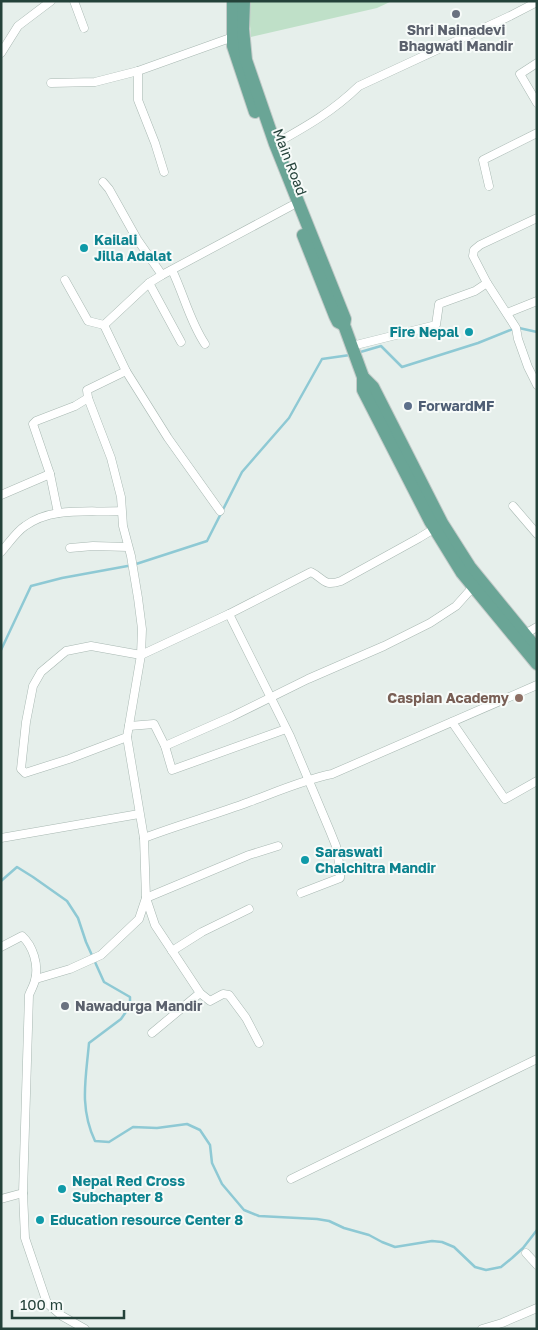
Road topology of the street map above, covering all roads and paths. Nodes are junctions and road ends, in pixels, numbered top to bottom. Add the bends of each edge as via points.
1 (51, 1) edge
2 (74, 1) edge
3 (233, 1) edge
4 (244, 1) edge
5 (537, 2) edge
6 (84, 28) dead end
7 (233, 37) junction
8 (1, 53) edge
9 (537, 64) edge
10 (138, 71) junction
11 (51, 83) dead end
12 (537, 103) edge
13 (537, 132) edge
14 (275, 144) junction
15 (164, 172) dead end
16 (103, 182) dead end
17 (489, 186) dead end
18 (291, 206) junction
19 (537, 218) edge
20 (172, 270) junction
21 (162, 275) junction
22 (65, 280) dead end
23 (149, 283) junction
24 (488, 283) junction
25 (537, 301) edge
26 (507, 313) junction
27 (104, 325) junction
28 (344, 325) junction
29 (181, 342) dead end
30 (205, 344) dead end
31 (352, 348) junction
32 (126, 371) junction
33 (537, 385) edge
34 (88, 398) junction
35 (50, 474) junction
36 (1, 495) edge
37 (514, 506) dead end
38 (121, 511) junction
39 (220, 511) dead end
40 (58, 513) junction
41 (438, 526) junction
42 (537, 534) edge
43 (128, 547) junction
44 (70, 548) dead end
45 (1, 552) edge
46 (473, 588) junction
47 (229, 614) junction
48 (537, 627) edge
49 (525, 634) junction
50 (537, 649) edge
51 (142, 655) junction
52 (537, 664) edge
53 (537, 685) edge
54 (270, 697) junction
55 (452, 722) junction
56 (129, 726) junction
57 (286, 729) junction
58 (127, 737) junction
59 (165, 746) junction
60 (308, 779) junction
61 (537, 781) edge
62 (139, 814) junction
63 (1, 838) edge
64 (144, 838) junction
65 (278, 846) dead end
66 (301, 893) dead end
67 (146, 898) junction
68 (249, 909) dead end
69 (1, 947) edge
70 (172, 951) junction
71 (36, 979) junction
72 (200, 993) junction
73 (152, 1033) dead end
74 (259, 1043) dead end
75 (537, 1059) edge
76 (290, 1179) dead end
77 (23, 1193) junction
78 (1, 1199) edge
79 (526, 1253) dead end
80 (537, 1265) edge
81 (537, 1308) edge
82 (85, 1329) edge
83 (482, 1329) edge

1 - 8 street via 18,26
2 - 6 street
3 - 7 main road, Main Road
4 - 14 main road via 246,60
5 - 14 street via 359,86 325,116
7 - 10 street
7 - 18 main road, Main Road via 236,58
9 - 12 street via 520,74
10 - 11 street via 95,82
10 - 15 street via 138,100
13 - 17 street via 483,160
14 - 28 main road via 345,318
16 - 21 street
18 - 20 street
18 - 28 main road, Main Road via 335,316
19 - 24 street via 474,250 472,256
20 - 21 street
20 - 30 street via 196,330
21 - 23 street
22 - 27 street via 88,321
23 - 27 street
23 - 29 street
24 - 26 street
24 - 31 street via 439,304 436,325
25 - 26 street
26 - 33 street via 516,328
27 - 32 street
28 - 31 main road
31 - 41 main road
32 - 34 street via 87,390
32 - 39 street
34 - 35 street via 33,424
34 - 38 street via 111,458 121,497
35 - 36 street
35 - 40 street
37 - 42 street
38 - 40 street
38 - 43 street
40 - 45 street via 25,525
41 - 46 main road
41 - 47 street via 341,581 325,583 311,572
41 - 49 main road
43 - 44 street
43 - 51 street via 138,598
46 - 52 main road
46 - 54 street via 456,606 430,623
47 - 51 street
47 - 54 street
48 - 49 street
49 - 50 main road
51 - 56 street
51 - 58 street via 90,646 66,651 41,672 33,686 29,704 21,769 25,773
53 - 55 street
54 - 57 street
54 - 59 street
55 - 60 street via 332,774
55 - 61 street via 505,799
56 - 58 street
56 - 59 street via 154,724
57 - 59 street via 172,770
57 - 60 street
58 - 62 street
60 - 64 street
60 - 66 street via 336,846 340,878
62 - 63 street
62 - 64 street
64 - 67 street
65 - 67 street via 248,855
67 - 70 street via 155,924
67 - 71 street via 139,919 101,956
68 - 70 street
69 - 71 street via 22,936 26,939 35,956
70 - 72 street
71 - 77 street via 29,995
72 - 73 street
72 - 74 street via 210,1002 223,994 228,995 246,1018
75 - 76 street
77 - 78 street
77 - 82 street via 25,1238 47,1303
79 - 80 street
81 - 83 street

